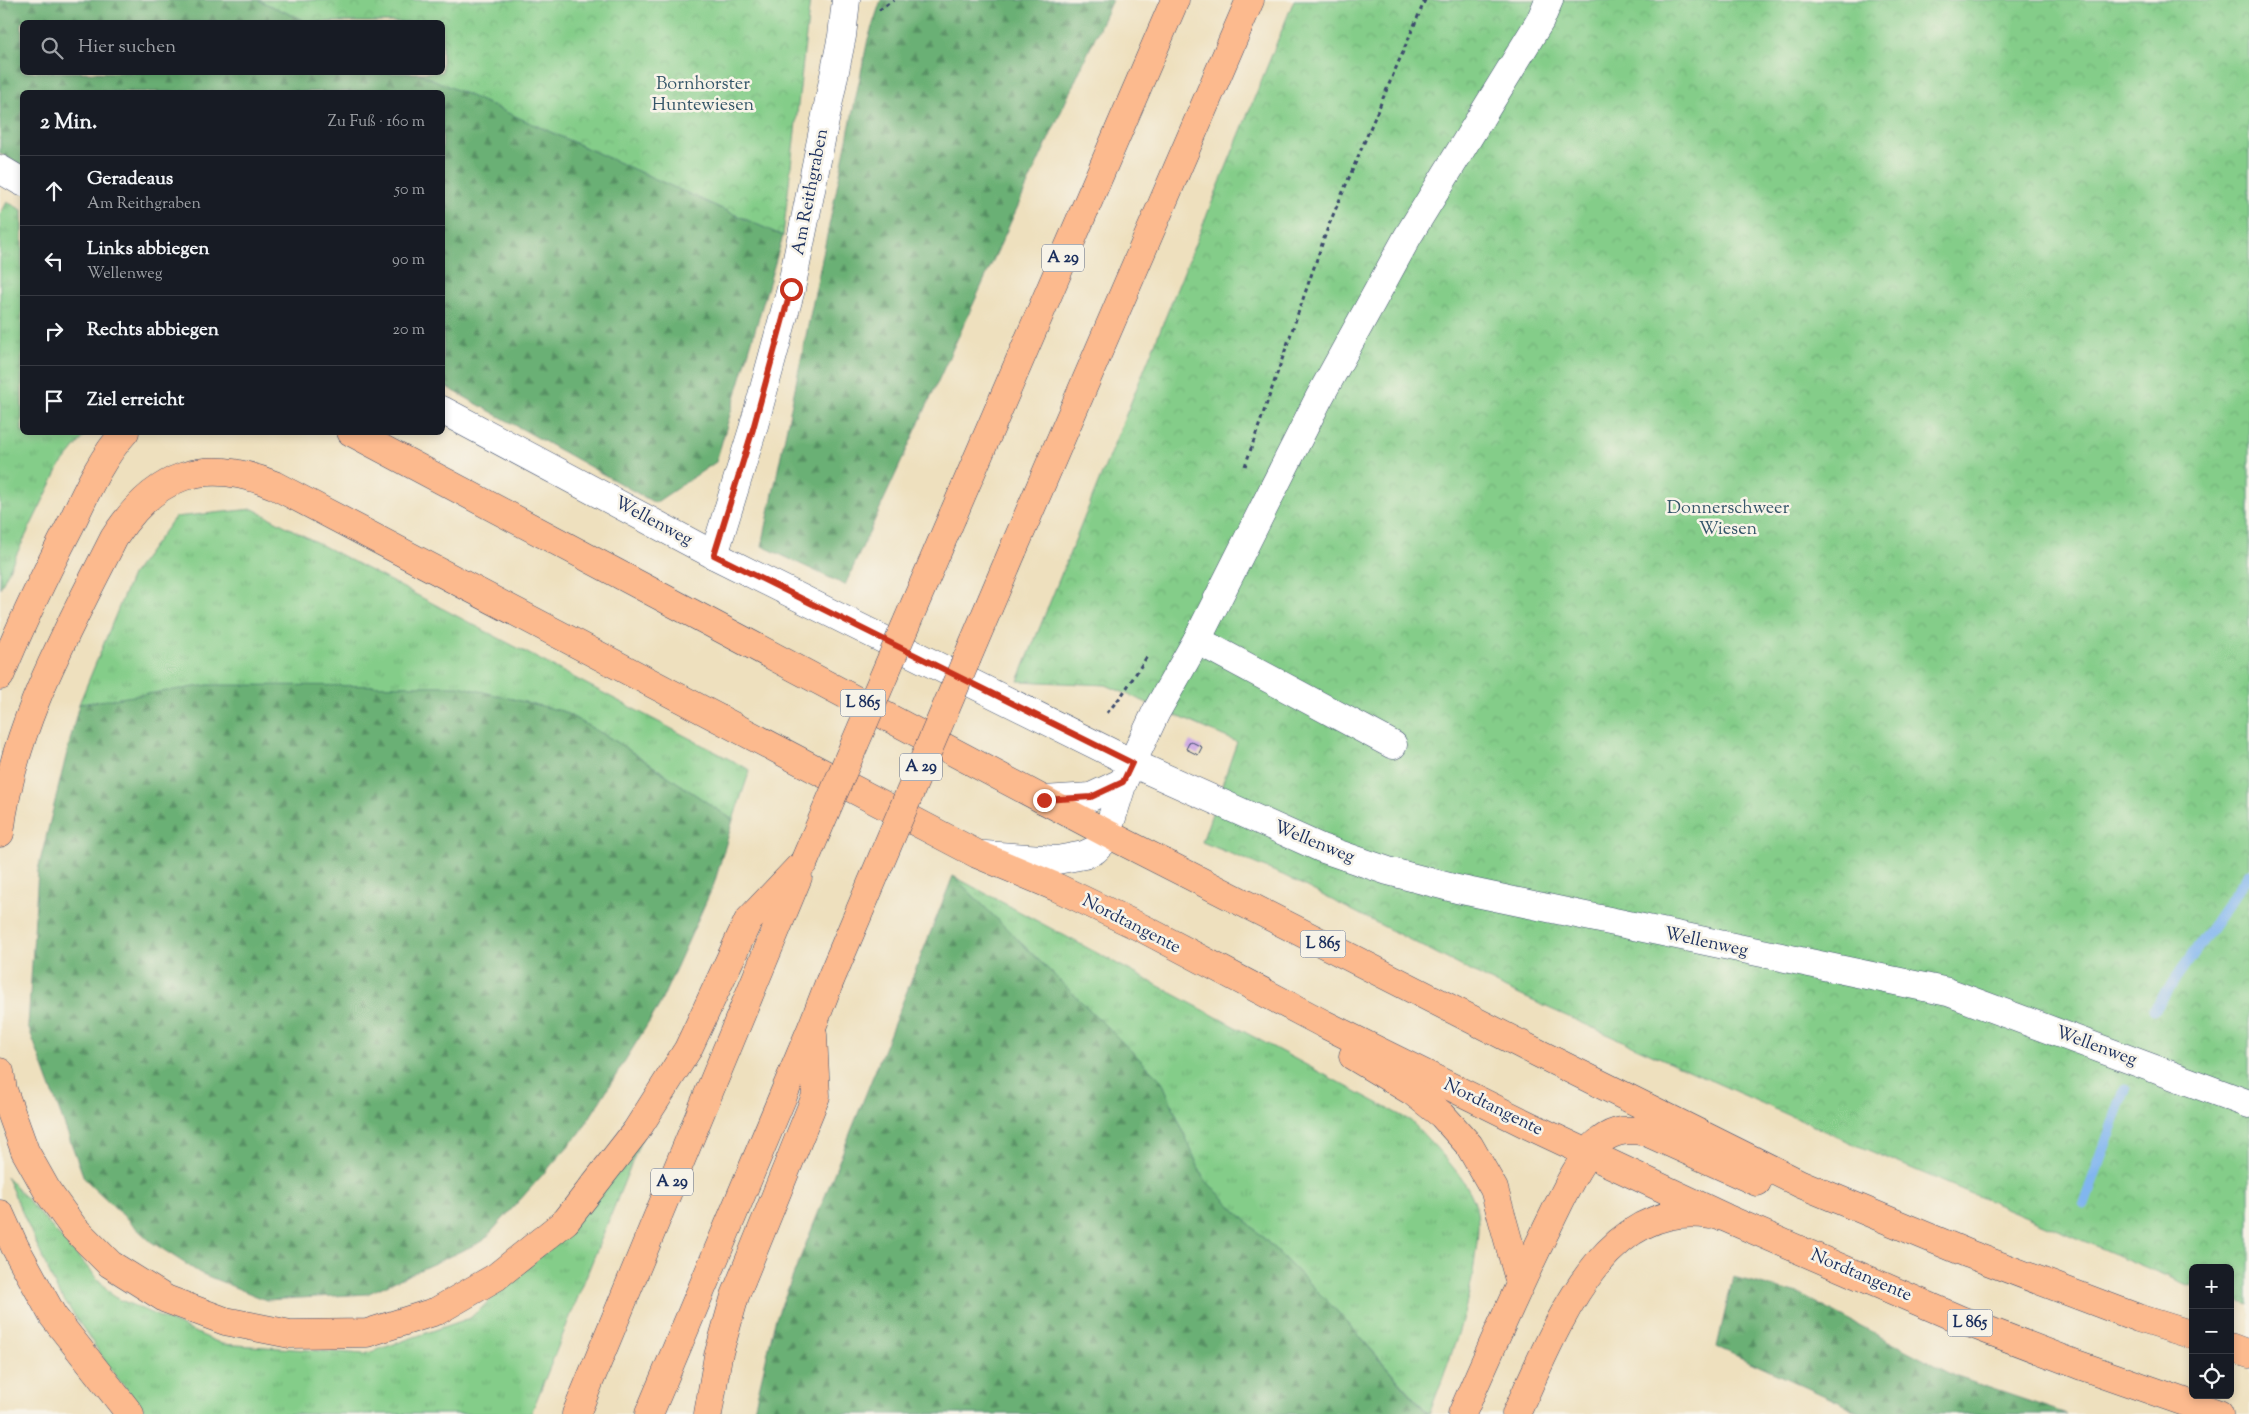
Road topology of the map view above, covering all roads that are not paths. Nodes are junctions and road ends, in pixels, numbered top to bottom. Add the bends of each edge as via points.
1 (846, 0) edge
2 (1175, 0) edge
3 (1250, 0) edge
4 (1550, 0) edge
5 (0, 169) edge
6 (20, 181) edge
7 (445, 412) edge
8 (123, 435) edge
9 (357, 435) edge
10 (714, 555) junction
11 (1197, 640) junction
12 (0, 676) edge
13 (1393, 746) dead end
14 (1128, 772) junction
15 (1044, 800) junction
16 (0, 833) edge
17 (1108, 834) junction
18 (977, 854) junction
19 (804, 862) junction
20 (1324, 1024) junction
21 (812, 1027) junction
22 (0, 1072) edge
23 (2249, 1104) edge
24 (1587, 1154) junction
25 (1801, 1184) junction
26 (0, 1214) edge
27 (1726, 1218) junction
28 (1520, 1283) junction
29 (2189, 1334) edge
30 (2234, 1349) edge
31 (2249, 1354) edge
32 (130, 1414) edge
33 (576, 1414) edge
34 (650, 1414) edge
35 (708, 1414) edge
36 (1462, 1414) edge
37 (1516, 1414) edge
38 (2219, 1414) edge

1 - 10 street, Am Reithgraben via 842,36 791,289
2 - 19 highway, A 29, bridge
3 - 21 highway, A 29, bridge
4 - 11 street via 1408,236 1319,398
5 - 6 street
7 - 10 street, Wellenweg
8 - 12 highway via 88,488 25,615
9 - 15 highway, L 865
10 - 14 street, Wellenweg via 1085,740
11 - 13 street
11 - 14 street via 1156,712
14 - 15 street via 1091,797
14 - 17 street
14 - 23 street, Wellenweg via 1388,871 1625,926 1948,992
15 - 17 highway, L 865
16 - 18 highway, Nordtangente via 15,754 37,694 114,538 123,523 150,495 182,477 213,470 251,475 274,484
17 - 18 street via 1095,850 1057,860
17 - 25 highway, L 865
18 - 20 highway, Nordtangente via 1146,930
19 - 22 highway via 748,921 688,1049 636,1131 566,1221 496,1277 437,1311 367,1333 290,1334 225,1321 166,1299 110,1264 74,1228 48,1192 25,1151 3,1090
19 - 33 highway, A 29
20 - 24 highway, Nordtangente
20 - 28 highway via 1357,1060 1413,1092 1442,1114 1469,1145 1494,1189
21 - 34 highway, A 29
21 - 35 highway via 816,1096 735,1296 718,1356
24 - 25 highway via 1599,1141 1630,1129 1646,1132 1774,1190
24 - 27 highway, Nordtangente
24 - 28 highway
25 - 29 highway, L 865 via 1969,1254 2138,1318
26 - 32 highway via 53,1316
27 - 37 highway via 1695,1213 1666,1216 1620,1239 1568,1304
27 - 38 highway, Nordtangente / L 865 via 1961,1320
28 - 36 highway
30 - 31 highway

